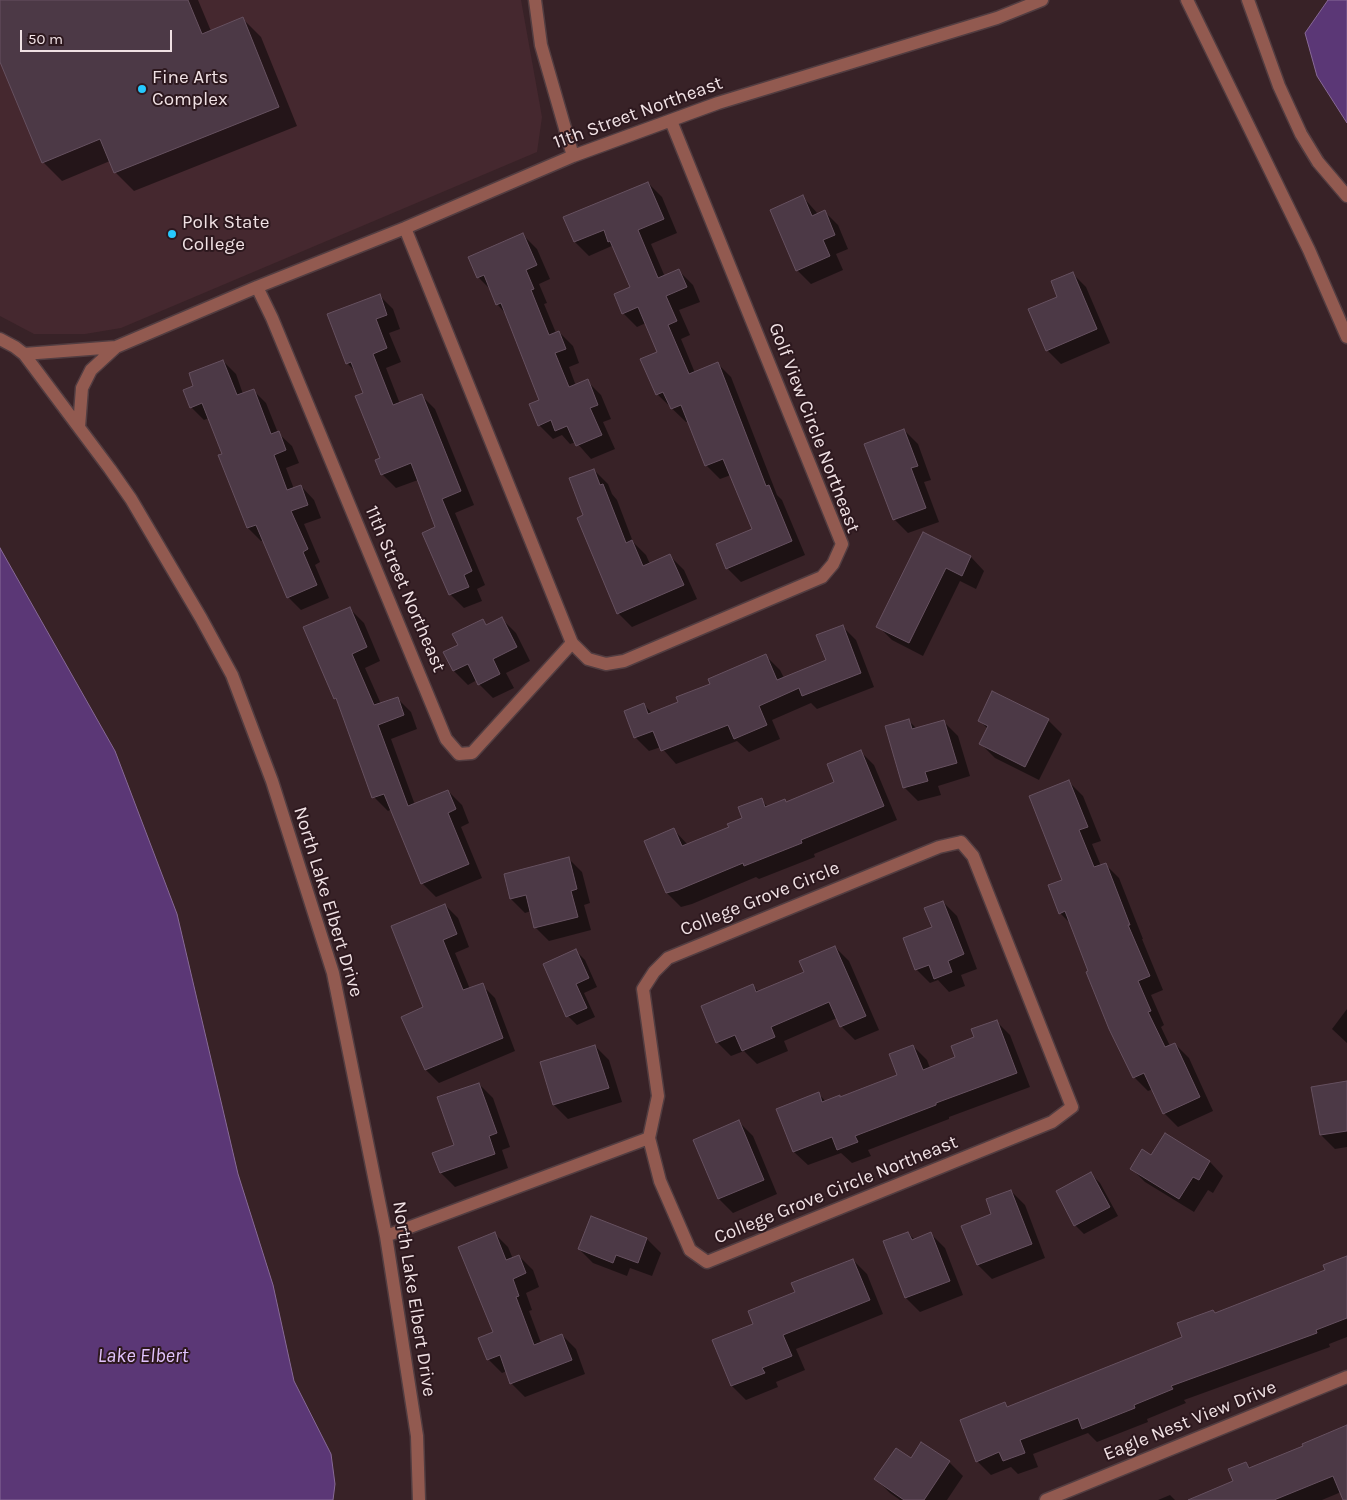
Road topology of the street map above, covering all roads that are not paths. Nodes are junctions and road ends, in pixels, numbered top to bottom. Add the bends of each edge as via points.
1 (535, 0) edge
2 (1042, 0) edge
3 (1188, 0) edge
4 (1248, 0) edge
5 (671, 122) junction
6 (573, 156) junction
7 (1347, 196) edge
8 (405, 228) junction
9 (258, 287) junction
10 (1347, 337) edge
11 (0, 339) edge
12 (116, 347) junction
13 (24, 354) junction
14 (79, 426) junction
15 (572, 643) junction
16 (1000, 924) joint
17 (649, 1138) junction
18 (386, 1236) junction
19 (1347, 1378) edge
20 (419, 1500) edge
21 (1046, 1500) edge

1 - 6 street via 541,45
2 - 5 street, 11th Street Northeast via 997,18 718,103
3 - 10 street via 1301,232
4 - 7 street via 1301,134 1318,162
5 - 6 street, 11th Street Northeast
5 - 15 street, Golf View Circle Northeast via 842,544 833,564 822,577 624,661 606,664 588,659
6 - 8 street, 11th Street Northeast
8 - 9 street, 11th Street Northeast
8 - 15 street, Golf View Circle Northeast
9 - 12 street, 11th Street Northeast
9 - 15 street, 11th Street Northeast via 446,739 459,754 472,753
11 - 13 street
12 - 13 street, 11th Street Northeast
12 - 14 street via 91,370 86,379 82,388
13 - 14 street, North Lake Elbert Drive
14 - 18 street, North Lake Elbert Drive via 131,500 232,675 272,781 333,973
16 - 17 street, College Grove Circle via 973,856 961,842 939,847 668,958 643,989 658,1096
16 - 17 street, College Grove Circle Northeast via 1072,1107 1052,1122 708,1262 690,1250 660,1182
17 - 18 street
18 - 20 street, North Lake Elbert Drive via 417,1436
19 - 21 street, Eagle Nest View Drive

